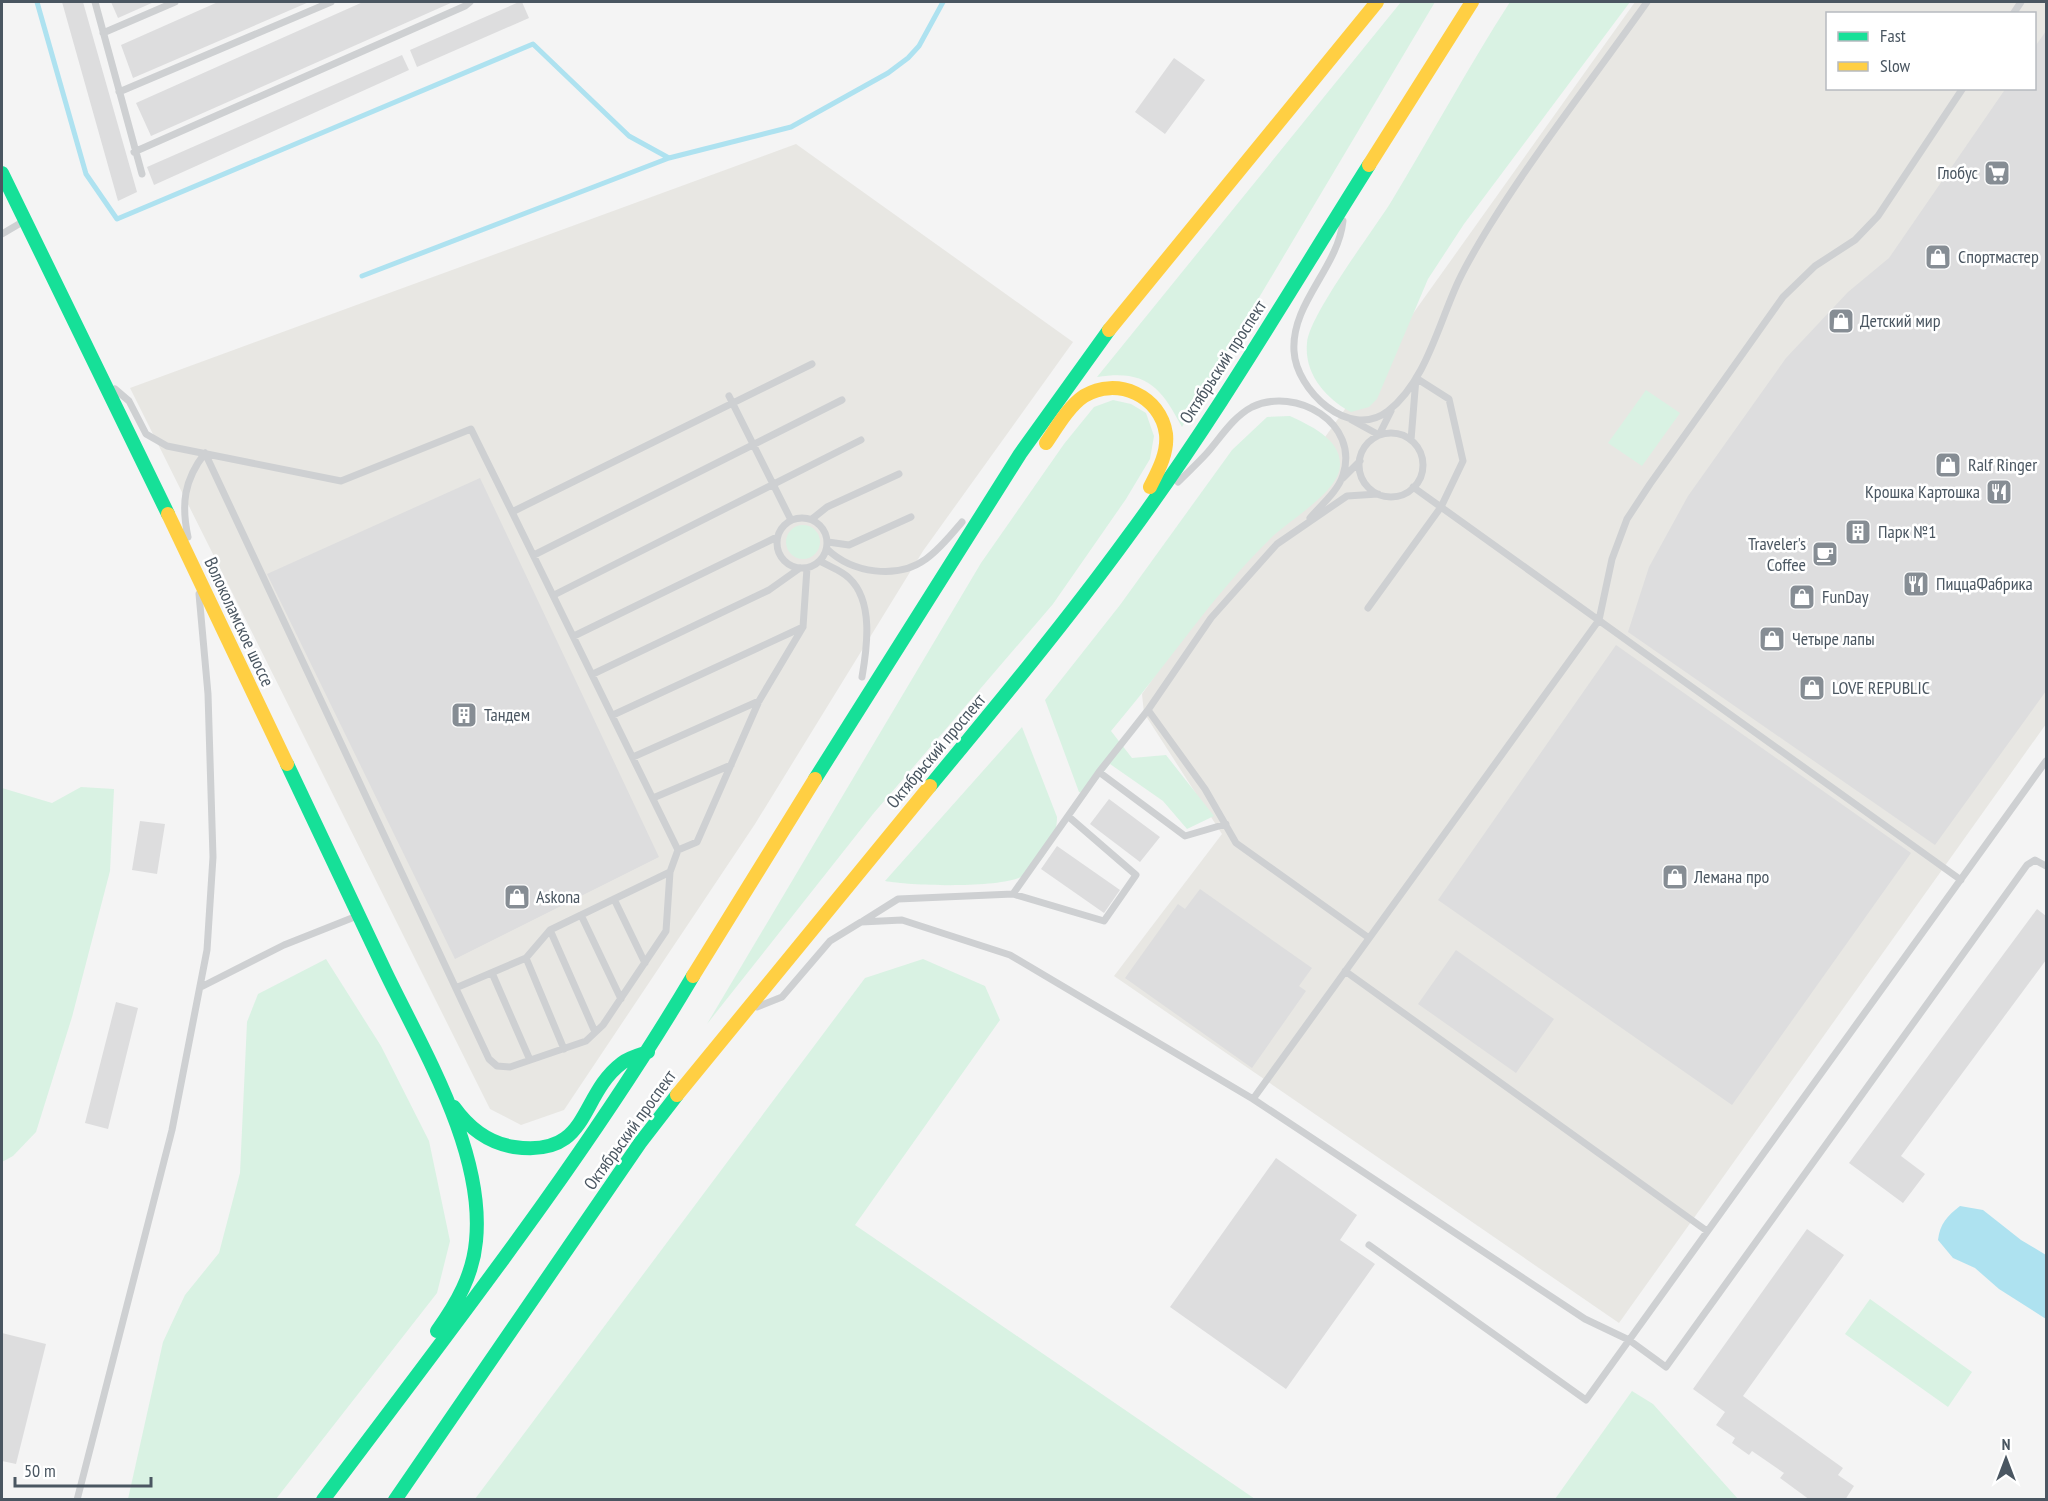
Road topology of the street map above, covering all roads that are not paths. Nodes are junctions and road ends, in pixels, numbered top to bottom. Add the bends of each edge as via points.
1 (95, 2) edge
2 (174, 2) edge
3 (330, 2) edge
4 (470, 2) edge
5 (1377, 2) edge
6 (1472, 2) edge
7 (1647, 2) edge
8 (103, 33) junction
9 (1962, 90) edge
10 (119, 92) junction
11 (134, 152) junction
12 (2, 173) edge
13 (141, 174) dead end
14 (1345, 204) junction
15 (24, 221) junction
16 (2, 234) edge
17 (812, 364) dead end
18 (102, 378) junction
19 (1416, 378) junction
20 (730, 399) junction
21 (842, 400) dead end
22 (1394, 406) junction
23 (1347, 417) junction
24 (1378, 435) junction
25 (861, 440) dead end
26 (1411, 440) junction
27 (752, 443) junction
28 (205, 453) junction
29 (1346, 454) junction
30 (1357, 464) junction
31 (899, 474) dead end
32 (1341, 480) junction
33 (774, 486) junction
34 (1413, 487) junction
35 (1378, 494) junction
36 (992, 495) junction
37 (1441, 507) junction
38 (512, 512) junction
39 (982, 512) junction
40 (911, 517) dead end
41 (812, 519) junction
42 (791, 520) junction
43 (962, 522) junction
44 (1304, 524) junction
45 (777, 537) junction
46 (1128, 537) junction
47 (828, 545) junction
48 (534, 555) junction
49 (820, 561) junction
50 (803, 568) junction
51 (196, 573) junction
52 (554, 595) junction
53 (1368, 608) dead end
54 (1599, 620) junction
55 (803, 627) junction
56 (574, 636) junction
57 (593, 674) junction
58 (862, 677) junction
59 (759, 701) junction
60 (1148, 710) junction
61 (613, 715) junction
62 (836, 747) junction
63 (633, 757) junction
64 (2046, 760) edge
65 (731, 765) junction
66 (1099, 772) junction
67 (653, 798) junction
68 (1068, 817) junction
69 (1226, 824) junction
70 (678, 850) junction
71 (2046, 866) edge
72 (670, 872) junction
73 (1961, 880) junction
74 (1013, 894) junction
75 (614, 899) junction
76 (358, 915) junction
77 (581, 915) junction
78 (861, 922) junction
79 (550, 930) junction
80 (1369, 939) junction
81 (526, 958) junction
82 (645, 963) junction
83 (1345, 971) junction
84 (492, 973) junction
85 (201, 987) junction
86 (458, 987) junction
87 (621, 999) junction
88 (743, 1012) junction
89 (596, 1032) junction
90 (564, 1049) junction
91 (648, 1052) junction
92 (530, 1060) junction
93 (441, 1088) junction
94 (1253, 1099) junction
95 (1707, 1231) junction
96 (1369, 1245) dead end
97 (1629, 1340) junction
98 (406, 1392) junction
99 (77, 1500) edge
100 (323, 1500) edge
101 (394, 1500) edge

1 - 8 lane
2 - 8 lane
3 - 10 lane
4 - 11 lane
5 - 36 main road, Октябрьский проспект via 1102,339
6 - 14 main road, Октябрьский проспект
7 - 19 lane via 1490,225 1459,279
8 - 10 lane
9 - 54 lane via 1878,216 1855,240 1815,266 1783,297 1650,484 1627,519 1612,559
10 - 11 lane
11 - 13 lane
12 - 15 main road, Волоколамское шоссе
14 - 23 lane via 1341,235 1302,312 1294,354 1300,375 1316,397
14 - 46 main road, Октябрьский проспект via 1187,452
15 - 16 lane
15 - 18 main road, Волоколамское шоссе
17 - 20 lane
18 - 28 lane via 129,401 146,434 167,446
18 - 51 main road, Волоколамское шоссе
19 - 22 lane
19 - 26 lane
19 - 37 lane via 1449,399 1459,439 1463,461
20 - 27 lane
20 - 38 lane
21 - 27 lane
22 - 23 lane via 1371,419
22 - 24 lane
23 - 24 lane
24 - 26 lane via 1395,433
24 - 30 lane via 1365,446
25 - 33 lane
26 - 34 lane via 1423,463
27 - 33 lane
27 - 48 lane
28 - 38 lane via 341,481 471,429
28 - 51 lane via 185,487 183,514
28 - 86 lane
29 - 30 lane
29 - 32 lane
29 - 46 lane via 1340,433 1314,410 1280,400 1261,404 1233,422
30 - 32 lane
30 - 35 lane via 1368,486
31 - 41 lane via 827,507
32 - 44 lane
33 - 42 lane
33 - 52 lane
34 - 35 lane via 1399,495
34 - 37 lane
35 - 44 lane via 1347,496
36 - 39 main road, Октябрьский проспект
36 - 43 main road
37 - 53 lane
37 - 54 lane
38 - 48 lane
39 - 46 main road via 1023,473 1079,401 1102,388 1120,387 1151,402 1166,433 1163,458
39 - 62 main road, Октябрьский проспект
40 - 47 lane via 849,545
41 - 42 lane
41 - 47 lane via 823,528
42 - 45 lane
43 - 47 lane via 926,559 906,568 854,568 837,559
43 - 58 main road
44 - 60 lane via 1277,544 1211,618
45 - 50 lane via 781,558
45 - 56 lane
46 - 88 main road, Октябрьский проспект via 1037,657
47 - 49 lane
48 - 52 lane
49 - 50 lane
49 - 58 lane via 848,577 859,593 867,636
50 - 55 lane
50 - 57 lane via 769,590
51 - 76 main road, Волоколамское шоссе
51 - 85 lane via 208,694 213,857
52 - 56 lane
54 - 73 lane
54 - 80 lane
55 - 59 lane
55 - 61 lane
56 - 57 lane
57 - 61 lane
58 - 62 main road via 851,695
59 - 63 lane
59 - 65 lane
60 - 66 lane
60 - 69 lane
61 - 63 lane
62 - 91 main road, Октябрьский проспект
63 - 67 lane
64 - 73 lane
65 - 67 lane
65 - 70 lane via 697,842
66 - 68 lane
66 - 69 lane via 1185,836
67 - 70 lane
68 - 74 lane
68 - 74 lane via 1136,875 1104,921
69 - 80 lane via 1236,843
70 - 72 lane
71 - 97 lane via 2035,860 2027,865 1666,1367
72 - 75 lane
72 - 82 lane via 666,932
73 - 95 lane
74 - 78 lane via 898,899
75 - 77 lane
75 - 82 lane
76 - 85 lane via 284,945
76 - 93 main road, Волоколамское шоссе
77 - 79 lane
77 - 87 lane
78 - 88 lane via 830,941 782,997
78 - 94 lane via 902,920 1010,955
79 - 81 lane
79 - 89 lane
80 - 83 lane
81 - 84 lane
81 - 90 lane
82 - 87 lane
83 - 94 lane
83 - 95 lane
84 - 86 lane
84 - 92 lane
85 - 99 lane via 172,1130
86 - 92 lane via 489,1059 497,1066 510,1067
87 - 89 lane
88 - 101 main road, Октябрьский проспект via 640,1143
89 - 90 lane via 586,1041
90 - 92 lane
91 - 93 main road, Волоколамское шоссе via 620,1064 568,1138 543,1149 513,1148 485,1137 462,1118
91 - 98 main road, Октябрьский проспект
93 - 98 main road, Волоколамское шоссе via 474,1183 476,1239 462,1292 423,1352
94 - 97 lane via 1585,1318
95 - 97 lane
96 - 97 lane via 1586,1400
98 - 100 main road, Октябрьский проспект

